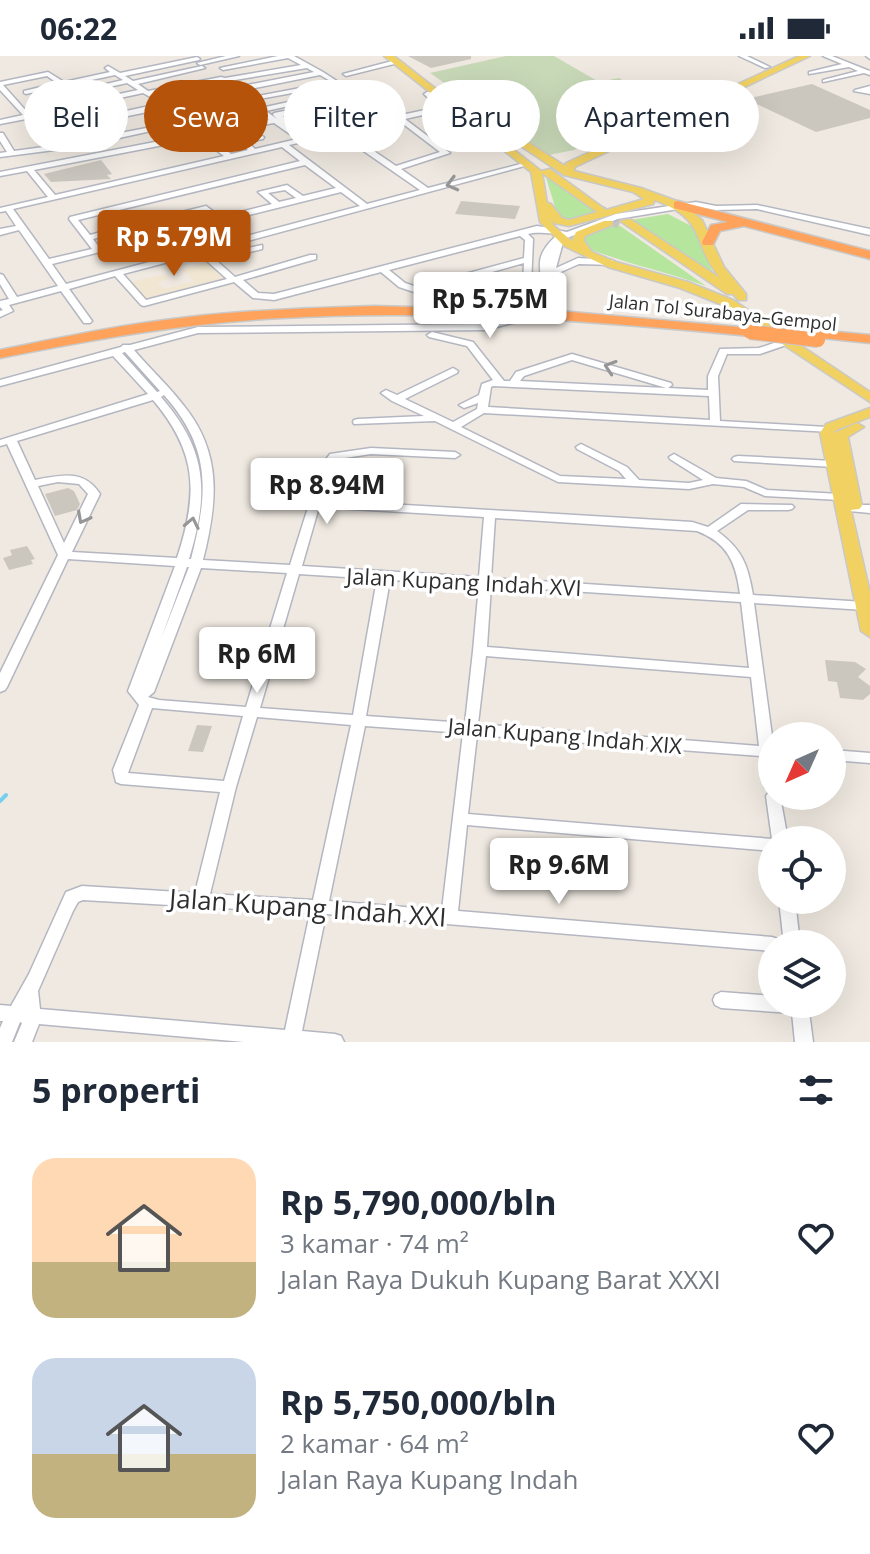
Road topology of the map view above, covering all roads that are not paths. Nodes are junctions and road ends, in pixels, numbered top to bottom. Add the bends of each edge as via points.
1 (152, 56) edge
2 (236, 56) edge
3 (289, 56) edge
4 (742, 56) edge
5 (759, 56) edge
6 (806, 56) edge
7 (851, 56) edge
8 (830, 58) edge
9 (398, 60) edge
10 (198, 61) edge
11 (783, 62) edge
12 (168, 65) junction
13 (849, 65) junction
14 (308, 66) junction
15 (223, 68) dead end
16 (114, 72) junction
17 (867, 72) edge
18 (321, 73) junction
19 (811, 73) dead end
20 (346, 74) dead end
21 (212, 75) dead end
22 (57, 80) edge
23 (80, 80) edge
24 (224, 80) edge
25 (332, 80) edge
26 (422, 80) edge
27 (427, 80) edge
28 (741, 80) edge
29 (748, 80) edge
30 (825, 81) dead end
31 (131, 82) junction
32 (128, 83) edge
33 (268, 83) edge
34 (0, 85) edge
35 (144, 91) edge
36 (24, 112) edge
37 (268, 115) edge
38 (24, 117) edge
39 (276, 121) junction
40 (0, 122) edge
41 (268, 122) edge
42 (284, 126) edge
43 (406, 126) edge
44 (0, 135) edge
45 (284, 145) edge
46 (144, 146) edge
47 (268, 149) edge
48 (24, 151) edge
49 (224, 152) edge
50 (254, 152) edge
51 (293, 152) edge
52 (369, 152) edge
53 (513, 152) edge
54 (517, 152) edge
55 (531, 152) edge
56 (534, 152) edge
57 (601, 152) edge
58 (12, 153) junction
59 (574, 153) joint
60 (0, 155) edge
61 (231, 158) junction
62 (545, 159) junction
63 (586, 159) junction
64 (306, 162) junction
65 (528, 164) junction
66 (29, 169) junction
67 (394, 169) junction
68 (1, 172) edge
69 (568, 173) junction
70 (248, 177) junction
71 (619, 186) junction
72 (342, 189) junction
73 (637, 190) junction
74 (265, 191) junction
75 (427, 191) junction
76 (53, 198) junction
77 (302, 199) junction
78 (653, 201) junction
79 (543, 202) junction
80 (696, 204) junction
81 (278, 205) junction
82 (678, 205) junction
83 (366, 207) junction
84 (716, 208) joint
85 (4, 210) edge
86 (748, 211) junction
87 (219, 219) junction
88 (623, 222) tunnel mouth
89 (700, 225) junction
90 (22, 227) junction
91 (189, 227) junction
92 (771, 227) junction
93 (554, 230) junction
94 (0, 232) edge
95 (870, 232) edge
96 (521, 233) junction
97 (87, 238) junction
98 (143, 238) junction
99 (708, 242) junction
100 (870, 244) edge
101 (259, 247) dead end
102 (97, 250) junction
103 (200, 250) junction
104 (545, 255) junction
105 (592, 255) junction
106 (870, 255) edge
107 (313, 257) dead end
108 (210, 259) junction
109 (526, 260) junction
110 (49, 262) junction
111 (625, 267) junction
112 (385, 271) junction
113 (116, 272) junction
114 (550, 275) junction
115 (0, 277) edge
116 (235, 280) junction
117 (528, 284) dead end
118 (64, 286) junction
119 (14, 300) junction
120 (735, 300) junction
121 (543, 302) dead end
122 (1, 307) edge
123 (529, 316) dead end
124 (87, 321) dead end
125 (463, 328) junction
126 (411, 329) junction
127 (746, 329) junction
128 (812, 336) junction
129 (451, 337) junction
130 (870, 339) edge
131 (786, 342) junction
132 (870, 345) edge
133 (0, 346) edge
134 (126, 347) junction
135 (114, 351) junction
136 (0, 354) edge
137 (453, 371) dead end
138 (500, 382) junction
139 (514, 382) junction
140 (0, 383) edge
141 (870, 385) edge
142 (685, 391) junction
143 (166, 392) junction
144 (712, 393) junction
145 (153, 396) junction
146 (484, 397) junction
147 (870, 398) edge
148 (464, 405) dead end
149 (482, 410) junction
150 (870, 412) edge
151 (436, 419) junction
152 (358, 422) dead end
153 (870, 423) edge
154 (715, 424) junction
155 (453, 427) junction
156 (827, 430) junction
157 (6, 442) edge
158 (581, 447) dead end
159 (455, 455) dead end
160 (674, 457) dead end
161 (738, 459) dead end
162 (833, 464) junction
163 (209, 468) junction
164 (195, 469) junction
165 (634, 481) junction
166 (713, 481) junction
167 (31, 484) junction
168 (315, 503) junction
169 (852, 506) edge
170 (788, 507) dead end
171 (490, 513) junction
172 (713, 533) junction
173 (64, 555) junction
174 (180, 563) junction
175 (195, 564) junction
176 (295, 571) junction
177 (384, 577) junction
178 (870, 578) edge
179 (485, 581) junction
180 (749, 600) junction
181 (173, 602) junction
182 (867, 606) edge
183 (870, 631) edge
184 (480, 651) junction
185 (758, 673) junction
186 (0, 687) edge
187 (143, 699) junction
188 (252, 713) junction
189 (359, 719) junction
190 (765, 722) edge
191 (469, 727) junction
192 (758, 751) edge
193 (846, 756) edge
194 (870, 758) edge
195 (229, 787) junction
196 (461, 819) junction
197 (758, 844) edge
198 (201, 899) junction
199 (320, 907) junction
200 (449, 917) junction
201 (758, 943) edge
202 (29, 991) junction
203 (721, 1000) dead end
204 (758, 1002) edge
205 (6, 1014) edge
206 (33, 1016) junction
207 (801, 1018) edge
208 (292, 1040) edge
209 (3, 1042) edge
210 (23, 1042) edge
211 (335, 1042) edge
212 (804, 1042) edge

1 - 12 street
2 - 10 street
3 - 14 street
3 - 15 street
4 - 11 street
5 - 11 street
6 - 11 main road
7 - 8 street
8 - 13 street
9 - 20 street
9 - 26 main road
9 - 27 main road
10 - 12 street
10 - 21 street
10 - 31 street
11 - 28 main road
11 - 29 main road
12 - 16 street
13 - 17 street
13 - 19 street
14 - 18 street
14 - 24 street
16 - 23 street
16 - 31 street
17 - 30 street
18 - 25 street
18 - 33 street
22 - 34 street via 48,74
31 - 32 street
31 - 35 street
34 - 36 street
37 - 39 street
38 - 40 street
39 - 41 street
39 - 42 street
43 - 67 street via 446,153
44 - 58 street
45 - 47 street
46 - 66 street
48 - 58 street
49 - 61 street
50 - 61 street
51 - 64 street
52 - 67 street
53 - 65 main road
54 - 55 main road via 605,209
56 - 62 main road
57 - 63 main road
58 - 60 street
59 - 62 main road
59 - 63 main road
61 - 76 street
62 - 69 main road
63 - 69 main road via 570,165
64 - 70 street
64 - 72 street
65 -> 75 street
65 - 79 main road via 539,176
66 - 68 street
66 - 76 street
67 - 75 street
69 - 71 main road
70 - 74 street
70 - 97 street via 75,218 72,221
71 - 73 main road
71 - 79 main road via 647,196 649,202 566,223
72 - 77 street
72 - 83 street
73 - 78 main road
73 - 80 main road
74 - 77 street via 287,187
74 - 81 street
75 - 83 street
76 - 85 street
77 - 81 street
78 - 82 main road
78 - 93 street
79 - 93 main road
80 - 82 street
80 - 84 street
81 - 87 street
82 - 89 main road
82 - 92 highway
82 - 93 street
83 - 103 street
84 - 86 highway
85 - 90 street
86 - 95 street
86 - 100 highway
87 - 91 street
87 - 91 street via 207,208 178,215
88 - 120 main road
89 - 99 main road
89 - 105 main road via 670,211 620,219 580,234 580,245
90 - 94 street
90 - 110 street
91 - 98 street
92 - 99 highway via 726,224 711,233
92 - 106 highway
93 - 96 street
93 - 104 street
93 - 104 street
93 - 105 main road
93 - 114 street
96 - 109 street via 529,239
96 - 112 street
97 - 98 street via 130,227
97 - 102 street
98 - 102 street
99 - 120 main road
101 - 108 street
102 - 110 street
103 - 108 street
103 - 113 street
104 - 114 street via 542,271
105 - 111 main road
107 - 116 street
108 - 116 street
109 - 112 street via 417,290
109 - 117 street
110 - 118 street
111 - 114 street via 582,261
111 - 120 main road
112 - 116 street via 274,297 256,296
113 - 116 street via 141,303
113 - 118 street
114 - 121 street
115 - 119 street
118 - 119 street
118 - 124 street
119 - 122 street
120 - 131 main road
120 - 141 main road
123 - 125 street
125 - 126 street
125 - 129 street
126 - 129 street
126 - 134 street via 198,330
127 - 128 highway, Jalan Tol Surabaya–Gempol, bridge
127 - 133 highway, Jalan Tol Surabaya–Gempol via 532,305 349,301 209,311
127 - 136 highway, Jalan Tol Surabaya–Gempol via 528,312 356,308 164,324
128 - 130 highway, Jalan Tol Surabaya–Gempol
128 - 132 highway, Jalan Tol Surabaya–Gempol
129 - 138 street via 475,349
131 - 144 street via 760,351 724,350
131 - 147 main road
134 - 135 street
134 - 143 street
135 - 140 street
135 - 145 street
137 - 151 street via 391,396
138 - 139 street
138 - 146 street via 487,385
139 - 142 street
142 -> 139 street via 572,357 520,374
142 - 144 street
143 - 145 street
143 - 163 street via 196,431
144 - 154 street
145 - 157 street
145 - 164 street via 179,428
146 - 148 street
146 - 149 street
149 - 154 street
149 - 155 street
150 - 156 main road
151 - 152 street
151 - 155 street
153 - 169 main road via 840,435
154 - 156 street
155 - 165 street via 558,479
156 - 162 main road
157 - 167 street
158 - 165 street via 623,469
159 - 168 street via 334,456 324,470
160 - 166 street
161 - 162 street via 772,467
162 - 169 main road
163 - 164 street
163 - 175 street via 211,495
174 -> 164 street via 195,507
165 - 166 street via 689,486
166 - 169 street
167 - 173 street
167 -> 173 street via 67,478 93,490 94,499
168 - 171 street
168 - 176 street
169 - 178 main road
169 - 182 main road
170 - 172 street via 745,506
171 - 172 street via 692,526
171 - 179 street
172 - 180 street via 741,563
173 - 174 street, Jalan Kupang Indah XVI
173 - 186 street
174 - 175 street, Jalan Kupang Indah XVI
174 - 181 street
175 - 176 street, Jalan Kupang Indah XVI
175 - 181 street
176 - 177 street, Jalan Kupang Indah XVI
176 - 188 street
177 - 179 street, Jalan Kupang Indah XVI
177 - 189 street
179 - 180 street, Jalan Kupang Indah XVI
179 - 184 street
180 - 182 street, Jalan Kupang Indah XVI
180 - 185 street
181 - 187 street
182 - 183 main road
184 - 185 street
184 - 191 street
185 - 190 street
187 - 188 street, Jalan Kupang Indah XIX
187 - 195 street via 121,778
188 - 189 street, Jalan Kupang Indah XIX
188 - 195 street
189 - 191 street, Jalan Kupang Indah XIX
189 - 199 street
191 - 192 street, Jalan Kupang Indah XIX
191 - 196 street
193 - 194 street
195 - 198 street
196 - 197 street
196 - 200 street
198 - 199 street, Jalan Kupang Indah XXI
198 - 202 street, Jalan Kupang Indah XXI via 77,894 57,925
199 - 200 street, Jalan Kupang Indah XXI
199 - 208 street
200 - 201 street, Jalan Kupang Indah XXI
202 - 205 street, Jalan Kupang Indah XXI
202 - 206 street
203 - 204 street
205 - 206 street
205 - 209 street, Jalan Kupang Indah XXI
206 - 208 street
206 - 210 street
207 - 212 street
208 - 211 street

